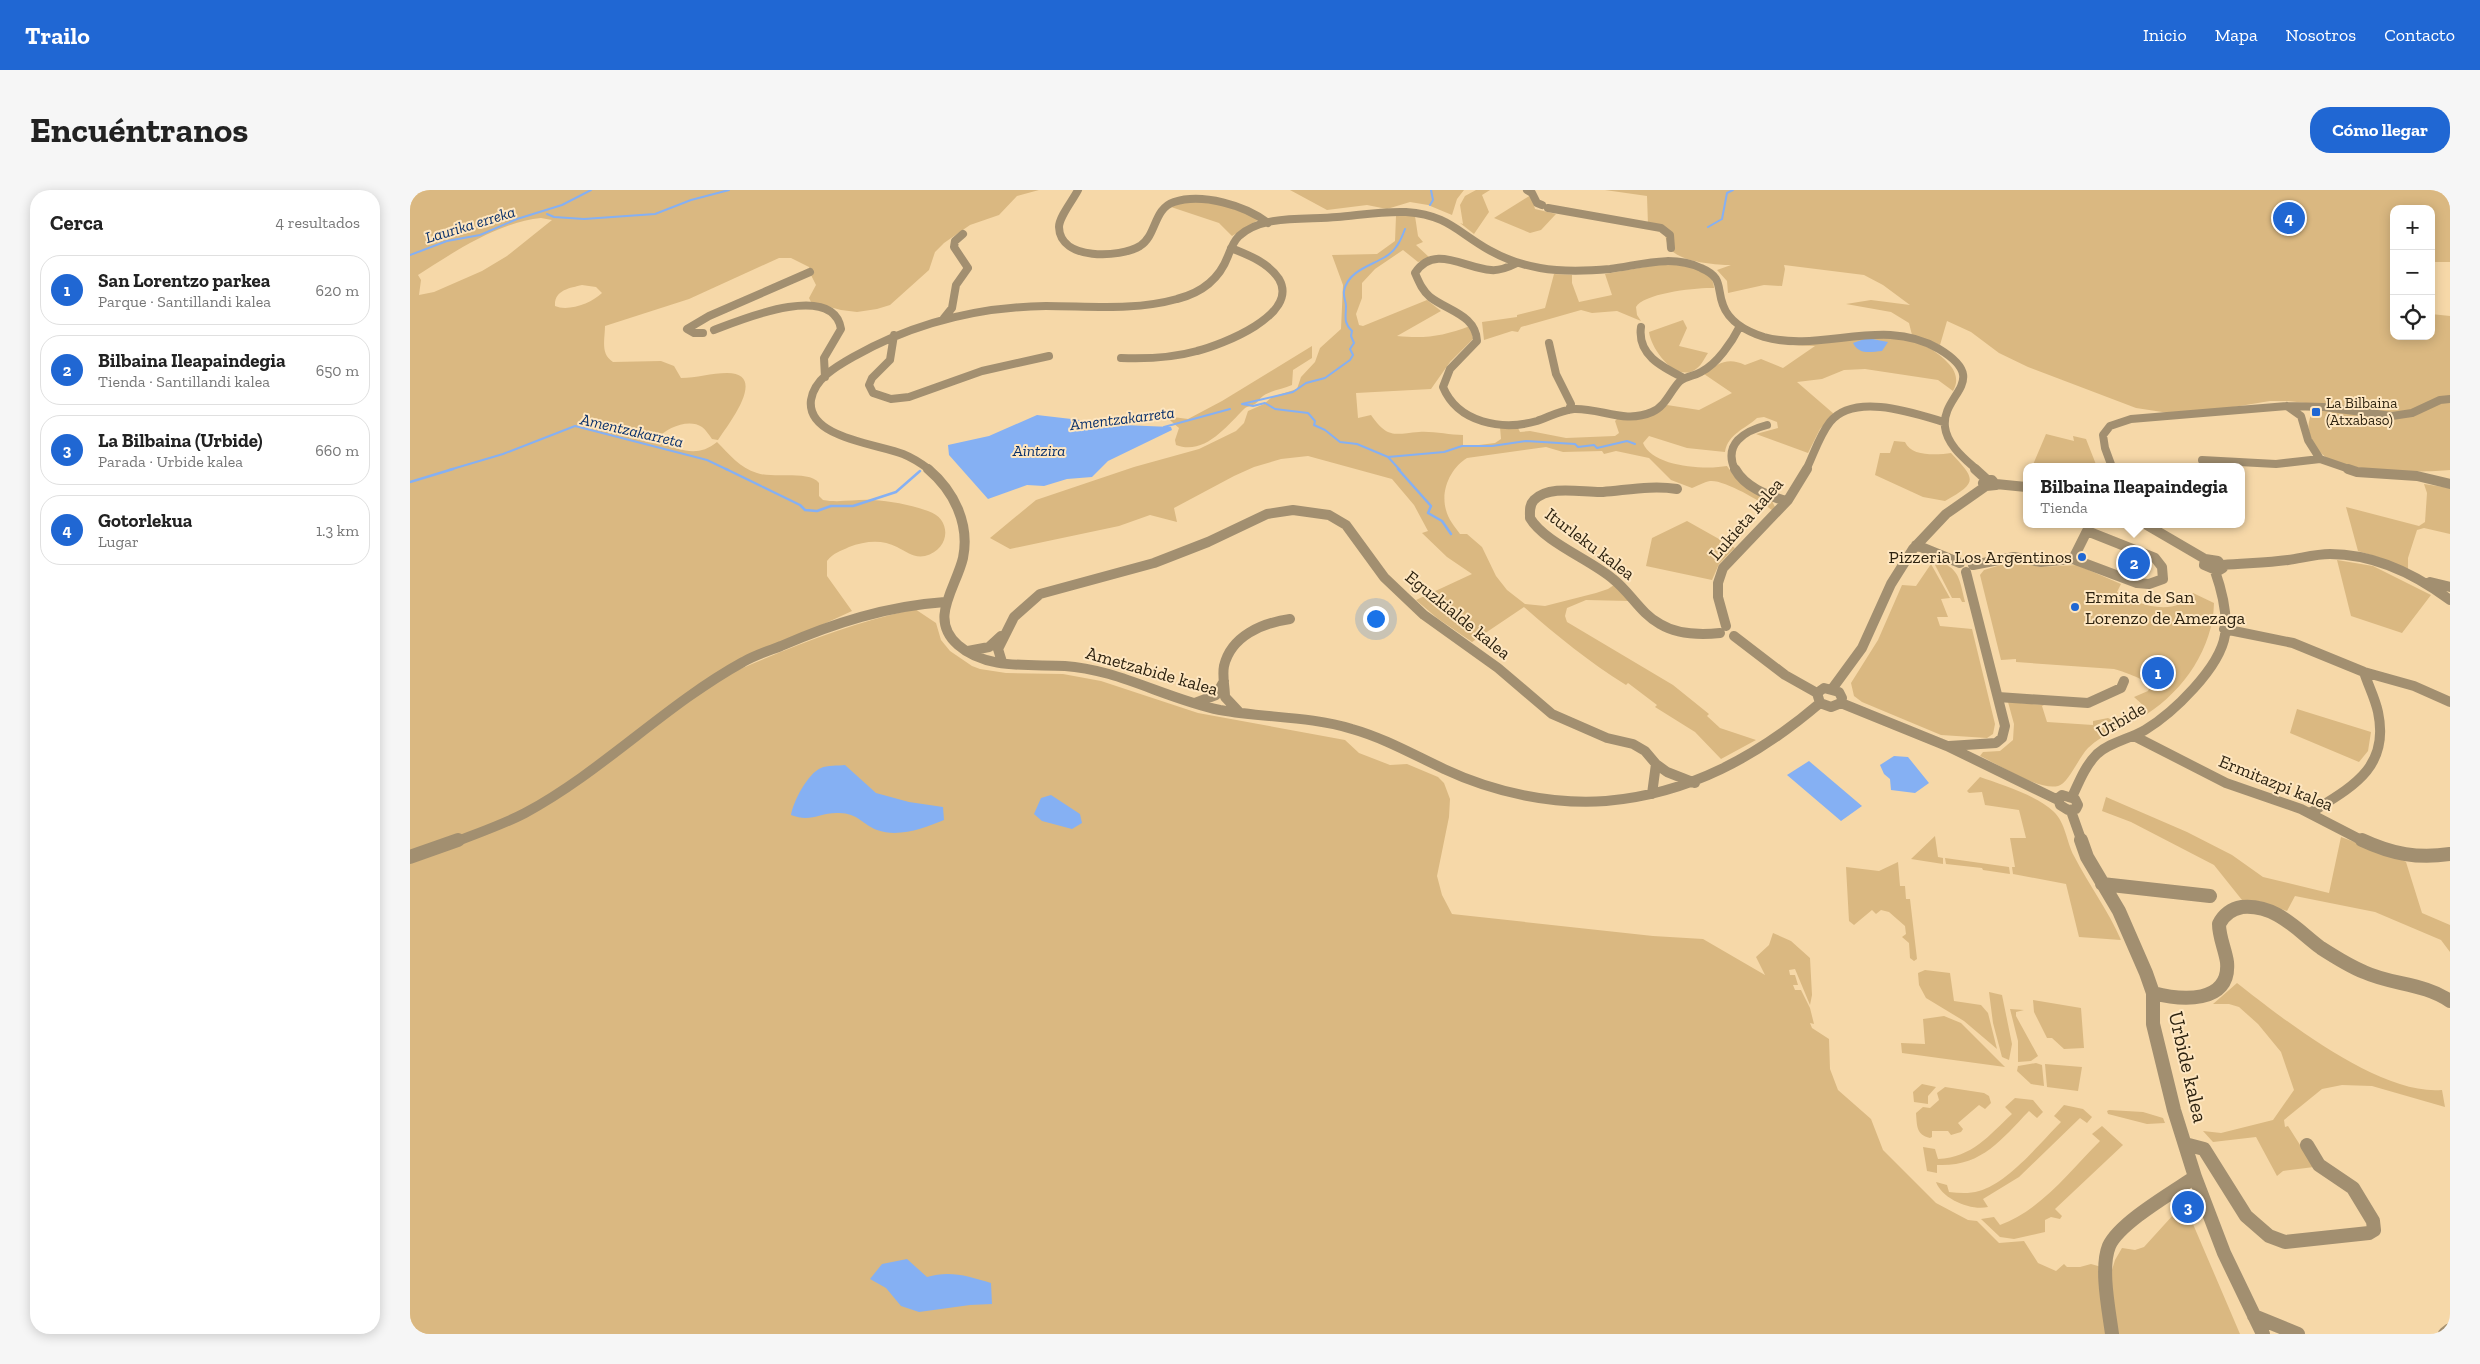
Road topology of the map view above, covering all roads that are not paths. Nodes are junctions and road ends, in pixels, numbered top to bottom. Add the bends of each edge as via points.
1 (1078, 190) edge
2 (1527, 190) edge
3 (1259, 216) junction
4 (1294, 220) junction
5 (1268, 224) junction
6 (963, 234) dead end
7 (1671, 248) junction
8 (1230, 252) junction
9 (1659, 260) junction
10 (1680, 261) junction
11 (1517, 263) junction
12 (810, 272) dead end
13 (955, 308) junction
14 (1740, 326) junction
15 (1641, 327) dead end
16 (1756, 334) junction
17 (894, 335) junction
18 (1735, 337) junction
19 (1549, 343) dead end
20 (882, 345) junction
21 (891, 349) junction
22 (1049, 356) dead end
23 (1121, 358) dead end
24 (827, 361) junction
25 (843, 363) junction
26 (835, 369) junction
27 (825, 377) junction
28 (1684, 378) junction
29 (1568, 399) junction
30 (2450, 399) edge
31 (2308, 406) junction
32 (1569, 410) junction
33 (1586, 411) junction
34 (2289, 411) junction
35 (2203, 413) junction
36 (2301, 416) junction
37 (1945, 419) junction
38 (1767, 425) dead end
39 (2305, 427) junction
40 (2320, 459) junction
41 (2202, 460) dead end
42 (2103, 463) edge
43 (2110, 463) edge
44 (2224, 463) edge
45 (2245, 464) edge
46 (1990, 483) junction
47 (2450, 484) edge
48 (2023, 486) edge
49 (1676, 489) dead end
50 (1786, 501) junction
51 (2146, 528) edge
52 (2152, 528) edge
53 (2160, 533) junction
54 (1916, 545) junction
55 (2073, 559) junction
56 (1966, 567) junction
57 (2219, 568) junction
58 (2449, 593) edge
59 (945, 602) junction
60 (1290, 619) dead end
61 (1723, 629) junction
62 (2224, 629) junction
63 (993, 648) junction
64 (968, 651) junction
65 (984, 659) junction
66 (1002, 662) junction
67 (2364, 672) junction
68 (2124, 680) dead end
69 (1832, 689) junction
70 (1221, 696) junction
71 (1998, 697) junction
72 (1818, 698) junction
73 (2450, 702) edge
74 (1841, 703) junction
75 (1193, 704) junction
76 (1216, 708) junction
77 (1240, 713) junction
78 (2143, 730) junction
79 (2153, 740) junction
80 (1947, 746) junction
81 (1660, 770) junction
82 (1696, 783) junction
83 (1671, 790) junction
84 (1652, 794) junction
85 (2072, 804) junction
86 (2310, 813) junction
87 (2450, 854) edge
88 (410, 857) edge
89 (2102, 884) junction
90 (2210, 896) dead end
91 (2153, 993) junction
92 (2450, 1001) edge
93 (2185, 1144) junction
94 (2307, 1145) dead end
95 (2195, 1177) junction
96 (2254, 1316) junction
97 (2450, 1330) edge
98 (2112, 1334) edge
99 (2263, 1334) edge
100 (2298, 1334) edge
101 (2445, 1334) edge

1 - 3 street via 1059,224 1059,230 1069,246 1087,253 1114,254 1139,246 1152,234 1160,212 1179,200 1208,199
2 - 7 street via 1534,200 1545,206 1573,215 1651,225 1669,234
3 - 4 street
3 - 5 street
4 - 5 street
4 - 11 street via 1384,212 1419,214 1455,226 1478,243
5 - 8 street via 1240,234
6 - 13 street via 954,248 968,268 956,286
7 - 9 street
7 - 10 street
8 - 13 street via 1214,281 1194,294 1169,302 1130,307 1035,306 970,312
8 - 23 street via 1254,258 1273,271 1281,287 1279,304 1264,321 1229,341 1206,349 1166,357
9 - 10 street
9 - 11 street via 1593,270
10 - 14 street via 1701,267 1718,279 1722,288 1722,306
11 - 32 street via 1491,270 1442,259 1417,268 1416,279 1421,290 1444,308 1468,318 1478,331 1475,346 1450,369 1443,387 1445,394 1450,403 1464,414 1493,423 1534,422
12 - 24 street via 709,316 687,329 711,334 714,330 773,310 799,306 817,308 836,316 841,326
13 - 17 street via 944,318
14 - 16 street
14 - 18 street
15 - 28 street via 1642,344 1650,357 1663,368
16 - 18 street
16 - 37 street via 1806,341 1885,333 1932,346 1956,363 1963,376 1961,391
17 - 20 street
17 - 21 street
18 - 28 street via 1709,367
19 - 29 street via 1556,374
20 - 21 street
20 - 25 street, Ametzabide kalea
21 - 22 street via 890,360 874,375 870,385 873,393 891,399 910,398 982,371
24 - 25 street
24 - 26 street
24 - 27 street
25 - 26 street, Ametzabide kalea
26 - 27 street, Ametzabide kalea
27 - 59 street, Ametzabide kalea via 813,392 810,403 811,412 821,426 841,436 919,461 952,496 959,510 965,545 955,583
28 - 33 street via 1660,408 1645,414 1616,417
29 - 32 street
29 - 33 street
30 - 31 street via 2392,416
31 - 34 street
31 - 36 street
32 - 33 street
34 - 35 street via 2264,408
34 - 36 street
34 - 39 street
35 - 42 street via 2124,415 2107,421 2096,433 2094,442
35 - 43 street via 2131,419 2112,425 2102,437 2102,446
36 - 39 street
37 - 46 street via 1946,432 1962,456
37 - 50 street, Lukieta kalea via 1877,406 1860,407 1844,413 1822,434 1801,481
38 - 50 street via 1740,436 1731,447 1731,461 1738,475 1752,487
39 - 40 street via 2308,440
40 - 45 street via 2286,465
40 - 47 street via 2358,472 2417,476
41 - 44 street
46 - 48 street
46 - 54 street via 1962,500
49 - 61 street, Iturleku kalea via 1556,491 1536,500 1530,517 1540,531 1612,577 1661,624 1693,634
50 - 61 street, Lukieta kalea via 1723,568 1716,590
51 - 53 street
52 - 53 street
53 - 57 street via 2204,559 2216,560
54 - 56 street
54 - 69 street via 1894,578 1861,650
55 - 55 street via 2137,583 2158,583 2163,579 2163,566 2150,556 2087,531
55 - 56 street via 2041,562 2014,557
56 - 71 street
57 - 58 street via 2344,554 2386,564
57 - 62 street, Urbide
59 - 64 street, Ametzabide kalea via 943,616 948,634 956,645
59 - 88 street via 918,603 852,618 741,662 538,806 490,829
60 - 70 street via 1262,624 1249,632 1230,653 1224,665
61 - 72 street via 1726,637 1734,636
62 - 67 street via 2293,644
62 - 78 street, Urbide via 2222,645 2203,675 2185,697
63 - 64 street
63 - 65 street
63 - 66 street
63 - 81 street, Eguzkialde kalea via 1010,620 1040,594 1154,563 1267,514 1293,510 1317,512 1346,524 1384,577 1407,600 1498,668 1552,714 1607,738 1633,744 1645,751
64 - 65 street, Ametzabide kalea
65 - 66 street, Ametzabide kalea
66 - 75 street, Ametzabide kalea via 1071,666 1112,675
67 - 73 street via 2414,686
67 - 86 street via 2378,712 2381,734 2378,758 2358,783
68 - 71 street via 2121,688 2088,703
69 - 72 street via 1824,688
69 - 74 street via 1841,695
70 - 75 street
70 - 76 street
70 - 77 street
71 - 80 street via 2005,726 1999,742
72 - 74 street via 1832,707
72 - 82 street, Ametzabide kalea via 1772,743
74 - 80 street
75 - 76 street, Ametzabide kalea
76 - 77 street, Ametzabide kalea
77 - 84 street, Ametzabide kalea via 1354,729 1394,744 1464,778 1509,791 1600,801
78 - 79 street, Ermitazpi kalea
78 - 79 street
78 - 85 street, Urbide via 2100,753 2088,766
79 - 86 street, Ermitazpi kalea via 2227,784
80 - 85 street via 2058,800 2062,795
81 - 82 street, Eguzkialde kalea
81 - 83 street, Eguzkialde kalea
81 - 84 street
82 - 83 street, Ametzabide kalea
83 - 84 street, Ametzabide kalea
85 - 89 street, Urbide kalea via 2087,857
86 - 87 street, Ermitazpi kalea via 2348,834 2388,850 2418,857
89 - 90 street
89 - 91 street, Urbide kalea via 2119,911
91 - 92 street via 2174,999 2198,1000 2213,993 2223,982 2227,968 2220,943 2221,918 2238,908 2261,907 2286,918 2321,947 2357,969 2425,989
91 - 93 street, Urbide kalea via 2154,1024
93 - 94 street via 2204,1149 2242,1213 2274,1239 2285,1242 2374,1230 2373,1221 2354,1188 2319,1165
93 - 95 street, Urbide kalea
95 - 96 street, Urbide kalea via 2224,1253
95 - 98 street via 2133,1220 2109,1246 2106,1284
96 - 99 street, Urbide kalea
96 - 100 street
97 - 101 street

